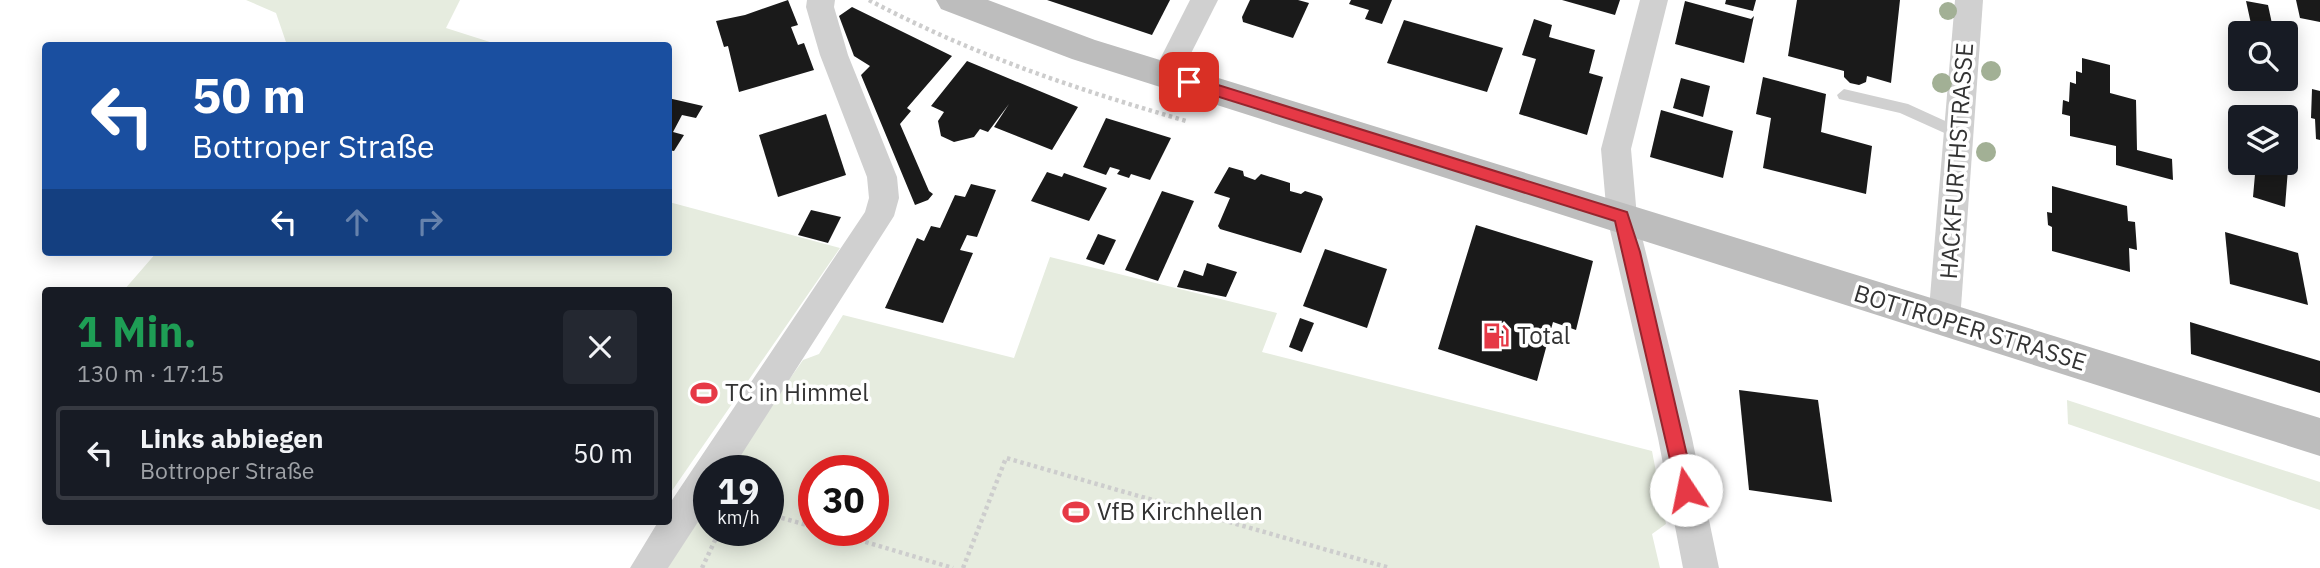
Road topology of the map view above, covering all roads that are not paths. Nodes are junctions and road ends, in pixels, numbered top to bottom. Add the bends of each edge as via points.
1 (821, 0) edge
2 (953, 0) edge
3 (1204, 0) edge
4 (1654, 0) edge
5 (1969, 0) edge
6 (1166, 75) junction
7 (1844, 94) dead end
8 (1960, 134) junction
9 (1622, 217) junction
10 (1944, 321) junction
11 (2320, 437) edge
12 (721, 455) edge
13 (693, 498) edge
14 (648, 568) edge
15 (1702, 568) edge

1 - 12 street via 834,55 881,177 884,198 879,216
2 - 6 main road, BOTTROPER STRASSE via 1084,50
3 - 6 street
4 - 9 street via 1616,149
5 - 8 street, HACKFURTHSTRASSE
6 - 9 main road, BOTTROPER STRASSE
7 - 8 lane via 1903,108
8 - 10 street, HACKFURTHSTRASSE
9 - 10 main road, BOTTROPER STRASSE
9 - 15 street
10 - 11 main road, BOTTROPER STRASSE
13 - 14 street

